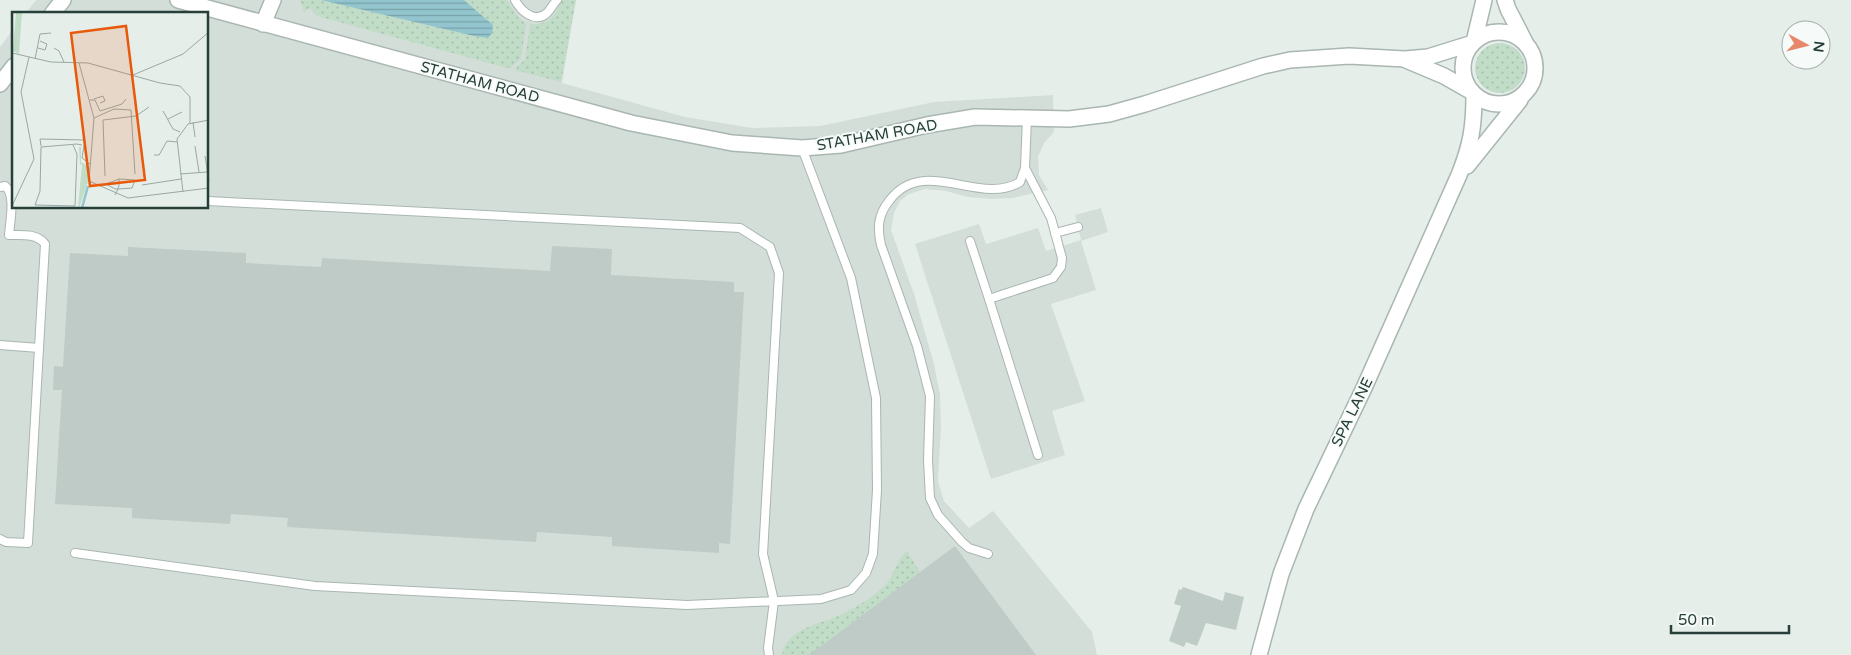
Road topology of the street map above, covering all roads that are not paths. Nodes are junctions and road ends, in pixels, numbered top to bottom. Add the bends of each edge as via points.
1 (63, 0) edge
2 (178, 0) edge
3 (273, 0) edge
4 (515, 0) edge
5 (1484, 0) edge
6 (1505, 0) edge
7 (553, 2) edge
8 (54, 12) edge
9 (263, 24) junction
10 (1525, 42) junction
11 (1474, 43) junction
12 (1405, 59) junction
13 (12, 69) edge
14 (0, 84) edge
15 (1473, 94) junction
16 (1522, 97) junction
17 (1027, 118) junction
18 (802, 148) junction
19 (1025, 168) junction
20 (1459, 175) junction
21 (0, 187) edge
22 (209, 201) edge
23 (1078, 227) dead end
24 (1055, 233) junction
25 (970, 241) dead end
26 (989, 299) junction
27 (0, 345) edge
28 (39, 348) junction
29 (1038, 455) dead end
30 (0, 539) edge
31 (75, 553) dead end
32 (988, 554) dead end
33 (774, 601) junction
34 (770, 655) edge
35 (1259, 655) edge

1 - 8 street
2 - 9 street, STATHAM ROAD
3 - 9 street
4 - 7 lane via 524,13 541,16
5 - 11 street
6 - 10 street
9 - 18 street, STATHAM ROAD via 631,123 732,143
10 - 11 street via 1505,32 1494,32
10 - 16 street via 1536,64 1530,88
11 - 12 street, STATHAM ROAD
11 - 15 street via 1463,62 1466,83
12 - 15 street, STATHAM ROAD via 1444,76
12 - 17 street, STATHAM ROAD via 1319,56 1290,60 1109,114 1069,119
13 - 14 street
15 - 16 street via 1483,101 1503,105
15 - 20 street, SPA LANE via 1474,124
16 - 20 street, SPA LANE
17 - 18 street, STATHAM ROAD via 975,117 841,144
17 - 19 lane
18 - 33 lane via 851,278 876,398 874,545 866,573 851,590 821,599
19 - 24 lane via 1051,218
19 - 32 lane via 1020,182 1008,188 986,189 939,180 917,182 893,196 879,220 881,245 917,346 930,396 930,498 938,514 962,542 969,548
20 - 35 street, SPA LANE via 1364,388 1306,508 1281,574
21 - 28 lane via 10,189 12,196 9,235 36,236 45,244
22 - 33 lane via 740,228 770,247 779,273 763,554
23 - 24 lane
24 - 26 lane via 1062,258 1061,267 1052,278
25 - 26 lane
26 - 29 lane
27 - 28 lane
28 - 30 lane via 28,543
31 - 33 lane via 315,586 687,605
33 - 34 lane via 768,648

